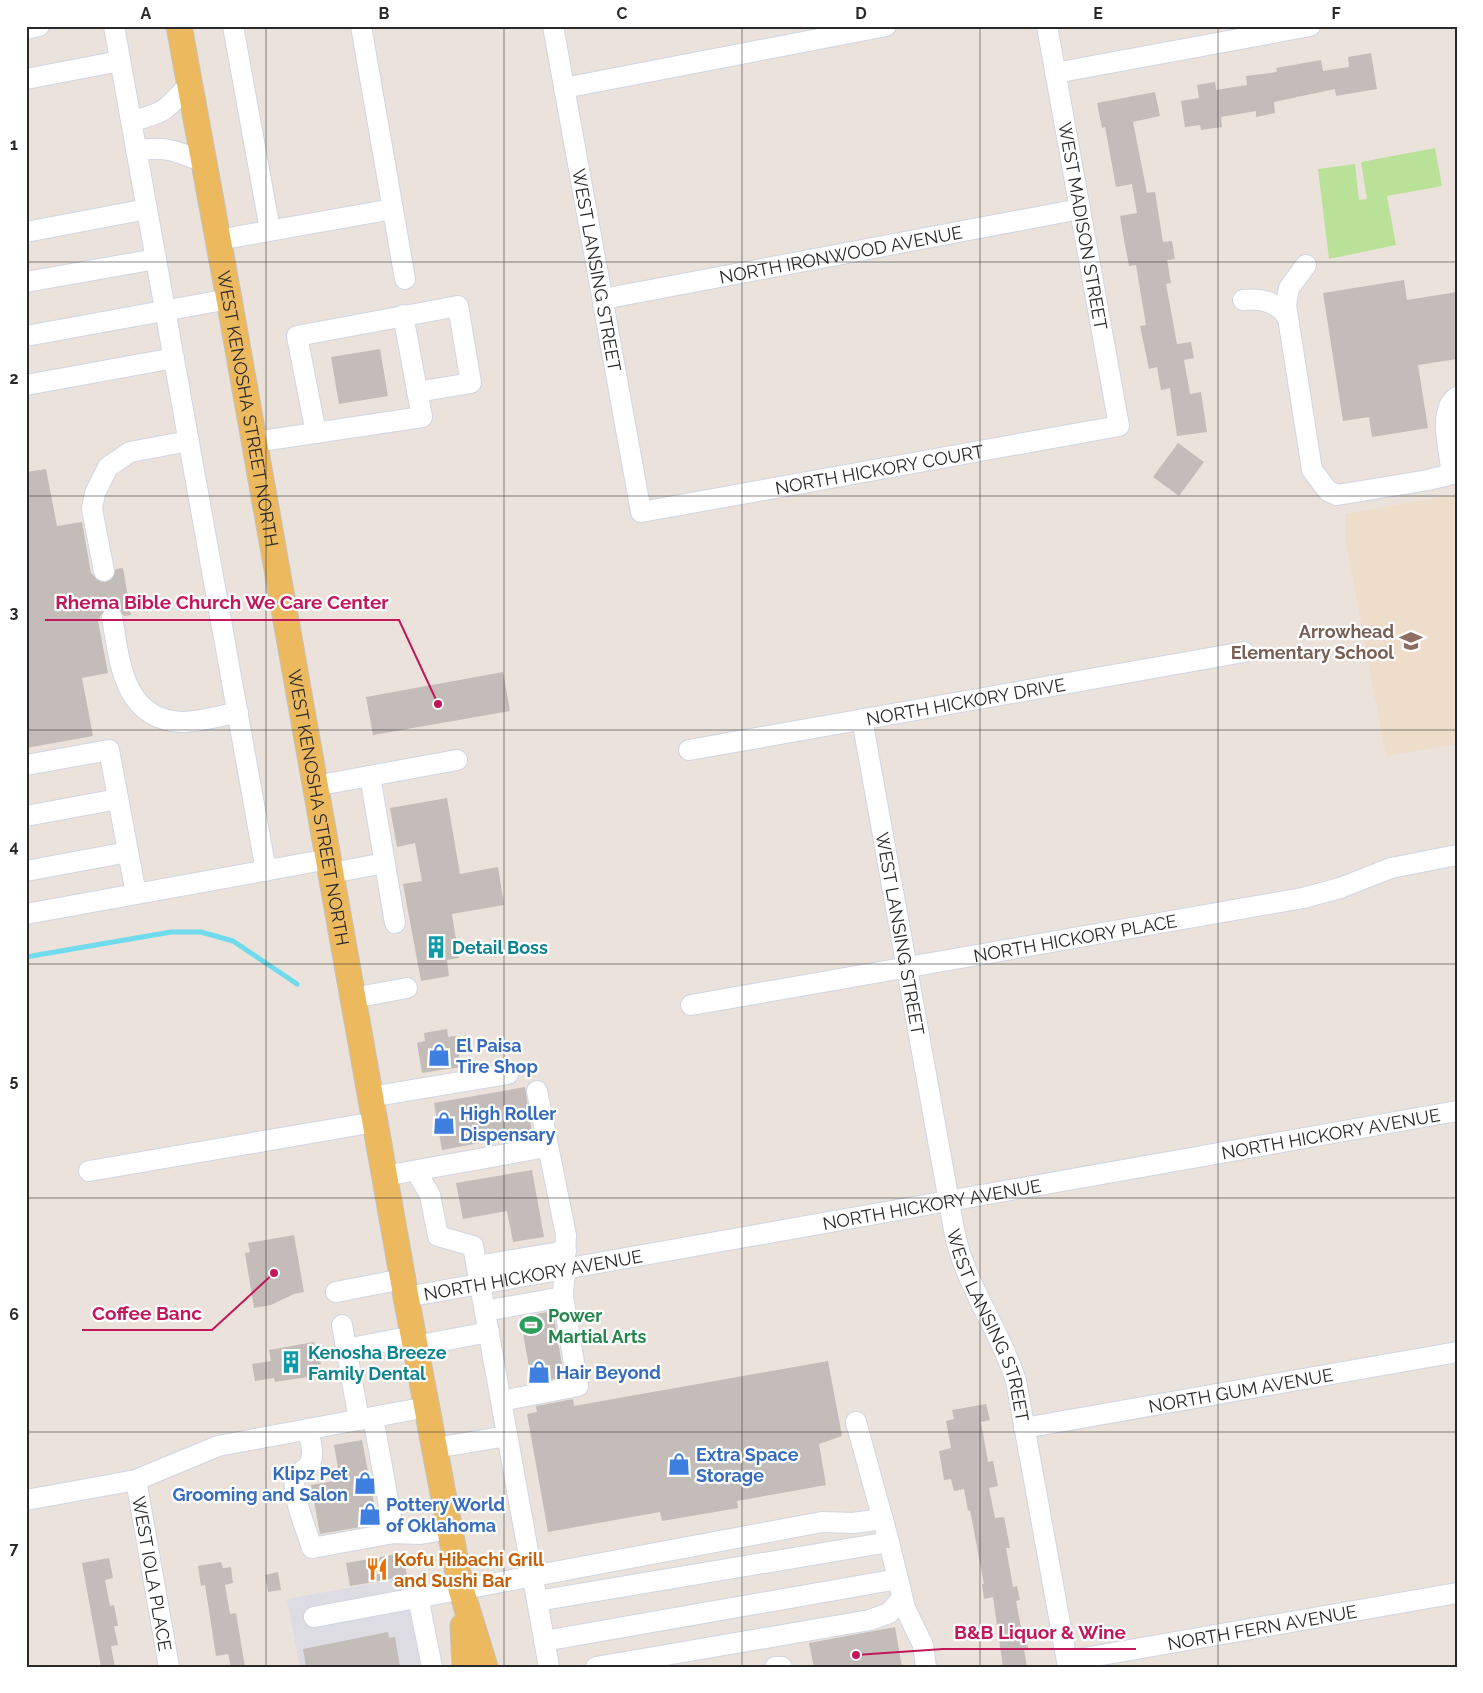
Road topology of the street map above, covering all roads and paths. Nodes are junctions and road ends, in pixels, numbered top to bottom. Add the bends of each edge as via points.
1 (39, 26) edge
2 (114, 26) edge
3 (178, 26) edge
4 (233, 26) edge
5 (361, 26) edge
6 (553, 26) edge
7 (886, 26) edge
8 (1047, 26) edge
9 (1310, 26) edge
10 (26, 29) edge
11 (1272, 30) edge
12 (120, 61) junction
13 (1055, 73) junction
14 (26, 79) edge
15 (190, 85) junction
16 (564, 88) junction
17 (131, 120) junction
18 (136, 151) junction
19 (204, 162) junction
20 (147, 209) junction
21 (393, 209) junction
22 (1080, 209) junction
23 (270, 230) junction
24 (26, 232) edge
25 (218, 240) junction
26 (156, 259) junction
27 (1306, 265) dead end
28 (405, 279) dead end
29 (26, 282) edge
30 (229, 299) junction
31 (602, 299) junction
32 (1243, 300) dead end
33 (165, 311) junction
34 (403, 315) junction
35 (1287, 316) junction
36 (26, 336) edge
37 (174, 358) junction
38 (26, 385) edge
39 (417, 392) junction
40 (1457, 397) edge
41 (1119, 426) joint
42 (316, 434) junction
43 (189, 441) junction
44 (254, 442) junction
45 (1453, 452) edge
46 (1455, 474) edge
47 (641, 512) joint
48 (104, 571) tunnel mouth
49 (112, 618) tunnel mouth
50 (1244, 652) dead end
51 (238, 712) junction
52 (862, 719) junction
53 (689, 750) dead end
54 (457, 760) dead end
55 (26, 765) edge
56 (370, 776) junction
57 (315, 786) junction
58 (118, 798) junction
59 (26, 816) edge
60 (128, 852) junction
61 (1457, 855) edge
62 (384, 863) junction
63 (330, 866) junction
64 (266, 870) junction
65 (26, 871) edge
66 (136, 894) junction
67 (26, 914) edge
68 (395, 923) dead end
69 (907, 967) junction
70 (407, 988) dead end
71 (353, 998) junction
72 (690, 1005) dead end
73 (508, 1074) dead end
74 (537, 1091) dead end
75 (370, 1097) junction
76 (1457, 1111) edge
77 (375, 1122) junction
78 (546, 1147) junction
79 (89, 1171) dead end
80 (416, 1171) junction
81 (385, 1176) junction
82 (948, 1200) junction
83 (565, 1259) junction
84 (478, 1275) junction
85 (404, 1288) junction
86 (336, 1292) dead end
87 (563, 1297) junction
88 (485, 1311) junction
89 (342, 1325) dead end
90 (489, 1332) junction
91 (414, 1341) junction
92 (346, 1349) junction
93 (1457, 1352) edge
94 (501, 1400) junction
95 (427, 1407) junction
96 (366, 1418) junction
97 (856, 1422) dead end
98 (1024, 1428) junction
99 (308, 1429) junction
100 (507, 1436) junction
101 (435, 1448) junction
102 (136, 1480) junction
103 (26, 1500) edge
104 (883, 1519) junction
105 (450, 1530) junction
106 (394, 1533) junction
107 (889, 1542) junction
108 (532, 1575) junction
109 (461, 1589) junction
110 (900, 1589) junction
111 (1457, 1593) edge
112 (418, 1597) junction
113 (537, 1601) junction
114 (314, 1617) dead end
115 (544, 1642) junction
116 (1067, 1664) edge
117 (169, 1667) edge
118 (432, 1667) edge
119 (465, 1667) edge
120 (485, 1667) edge
121 (549, 1667) edge
122 (596, 1667) edge
123 (775, 1667) edge
124 (782, 1667) edge
125 (926, 1667) edge

1 - 10 street
2 - 12 street
3 - 15 main road, WEST KENOSHA STREET NORTH
4 - 23 street
5 - 21 street
6 - 16 street, WEST LANSING STREET
7 - 16 street
8 - 13 street, WEST MADISON STREET
9 - 11 street
11 - 13 street
12 - 14 street
12 - 17 street
13 - 22 street, WEST MADISON STREET
15 - 17 street via 165,111
15 - 19 main road, WEST KENOSHA STREET NORTH
16 - 31 street, WEST LANSING STREET
17 - 18 street
18 - 19 street via 169,148
18 - 20 street
19 - 25 main road, WEST KENOSHA STREET NORTH
20 - 24 street
20 - 26 street
21 - 23 street
21 - 28 street
22 - 31 street, NORTH IRONWOOD AVENUE
22 - 41 street, WEST MADISON STREET
23 - 25 street
25 - 30 main road, WEST KENOSHA STREET NORTH
26 - 29 street
26 - 33 street
27 - 35 street via 1289,288
30 - 33 street
30 - 44 main road, WEST KENOSHA STREET NORTH
31 - 47 street, WEST LANSING STREET
32 - 35 street via 1268,301
33 - 36 street
33 - 37 street
34 - 39 street
34 - 39 street via 458,306 471,384
34 - 42 street via 297,336
35 - 46 street via 1312,470 1328,491 1337,495
37 - 38 street
37 - 43 street
39 - 42 street via 422,417
40 - 45 street via 1448,403 1445,415
41 - 47 street, NORTH HICKORY COURT
42 - 44 street
43 - 48 street via 130,452 108,466 95,493 92,509
43 - 51 street
44 - 57 main road, WEST KENOSHA STREET NORTH
45 - 46 street
49 - 51 street via 122,674 128,689 152,713 182,722
50 - 52 street, NORTH HICKORY DRIVE
51 - 64 street
52 - 53 street, NORTH HICKORY DRIVE
52 - 69 street, WEST LANSING STREET
54 - 56 street
55 - 58 street via 109,750
56 - 57 street
56 - 62 street
57 - 63 main road, WEST KENOSHA STREET NORTH
58 - 59 street
58 - 60 street
60 - 65 street
60 - 66 street
61 - 69 street, NORTH HICKORY PLACE via 1391,868 1303,898
62 - 63 street
62 - 68 street
63 - 64 street
63 - 71 main road, WEST KENOSHA STREET NORTH
64 - 66 street
66 - 67 street
69 - 72 street, NORTH HICKORY PLACE
69 - 82 street, WEST LANSING STREET
70 - 71 street
71 - 75 main road, WEST KENOSHA STREET NORTH
73 - 75 street
74 - 78 street
75 - 77 main road, WEST KENOSHA STREET NORTH
76 - 82 street, NORTH HICKORY AVENUE
77 - 79 street
77 - 81 main road, WEST KENOSHA STREET NORTH
78 - 80 street
78 - 83 street via 566,1235
80 - 81 street
80 - 84 street via 430,1195 438,1236 473,1246
81 - 85 main road, WEST KENOSHA STREET NORTH
82 - 83 street, NORTH HICKORY AVENUE
82 - 98 street, WEST LANSING STREET via 964,1268 1011,1366
83 - 84 street, NORTH HICKORY AVENUE
83 - 87 street
84 - 85 street, NORTH HICKORY AVENUE
84 - 88 street
85 - 86 street, NORTH HICKORY AVENUE
85 - 91 main road, WEST KENOSHA STREET NORTH
87 - 88 street
87 - 94 street via 578,1386
88 - 90 street
89 - 92 street
90 - 91 street
90 - 94 street
91 - 92 street
91 - 95 main road, WEST KENOSHA STREET NORTH
92 - 96 street
93 - 98 street, NORTH GUM AVENUE
94 - 100 street
95 - 96 street
95 - 101 main road, WEST KENOSHA STREET NORTH
96 - 99 street
96 - 106 street
97 - 104 street
98 - 116 street, WEST LANSING STREET
99 - 102 street via 218,1446
99 - 106 street via 313,1454 310,1463 296,1477 295,1484 297,1502 312,1548
100 - 101 street
100 - 108 street
101 - 105 main road, WEST KENOSHA STREET NORTH
102 - 103 street
102 - 117 street, WEST IOLA PLACE
104 - 107 street
104 - 108 street via 853,1524 822,1522
105 - 106 street
105 - 109 main road, WEST KENOSHA STREET NORTH
107 - 110 street
107 - 113 street
108 - 109 street
108 - 113 street
109 - 112 street
109 - 119 main road, WEST KENOSHA STREET NORTH
109 - 120 main road, WEST KENOSHA STREET NORTH
110 - 115 street
110 - 122 street via 889,1613 870,1620
110 - 125 street via 922,1645
111 - 116 street, NORTH FERN AVENUE
112 - 114 street
112 - 118 street
113 - 115 street
115 - 121 street
123 - 124 street

